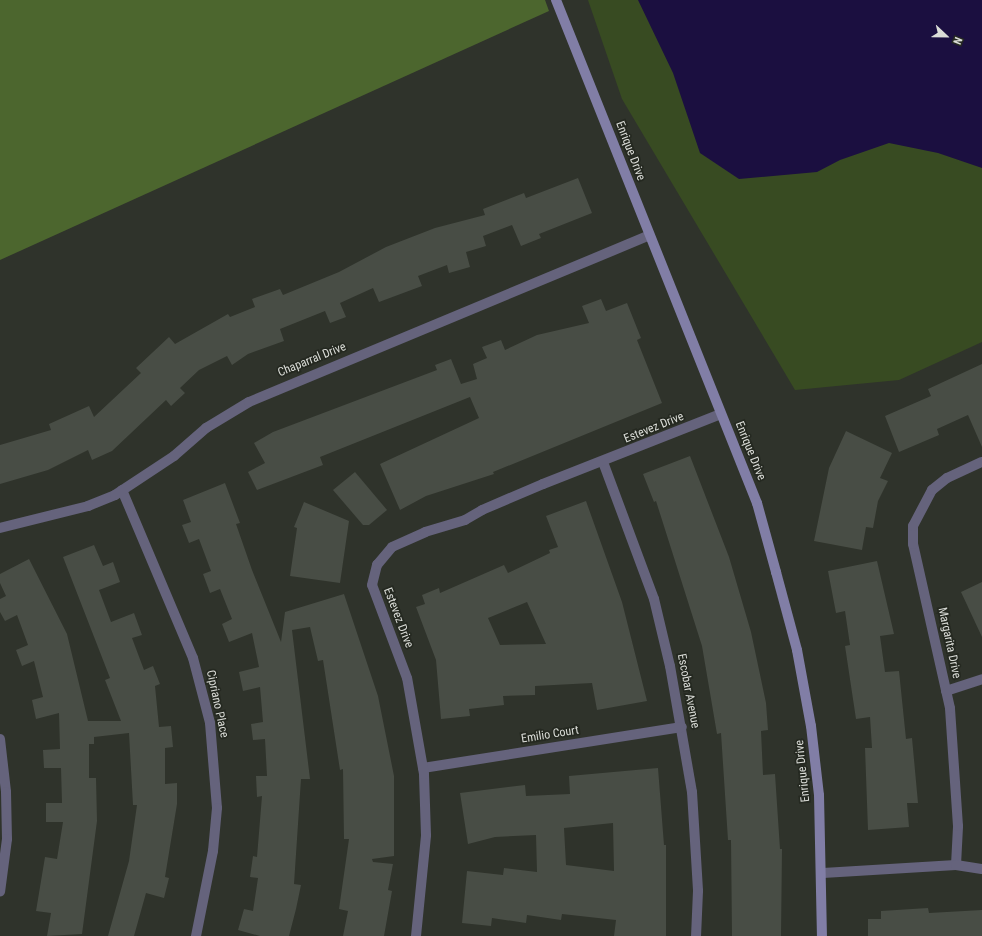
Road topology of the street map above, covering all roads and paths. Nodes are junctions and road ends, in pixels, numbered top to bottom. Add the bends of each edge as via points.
1 (556, 0) edge
2 (648, 236) junction
3 (721, 414) junction
4 (603, 462) junction
5 (982, 462) edge
6 (122, 490) junction
7 (0, 528) edge
8 (982, 679) edge
9 (946, 690) junction
10 (682, 727) junction
11 (0, 739) edge
12 (423, 768) junction
13 (956, 865) junction
14 (982, 869) edge
15 (823, 873) junction
16 (0, 892) edge
17 (196, 936) edge
18 (416, 936) edge
19 (696, 936) edge
20 (822, 936) edge

1 - 2 street, Enrique Drive
2 - 3 street, Enrique Drive
2 - 6 street, Chaparral Drive via 249,402 206,428 174,456
3 - 4 street, Estevez Drive
3 - 15 street, Enrique Drive via 757,503 797,650 819,795
4 - 10 street, Escobar Avenue via 654,599
4 - 12 street, Estevez Drive via 482,510 465,520 399,544 383,555 377,565 372,585 407,678
5 - 9 street, Margarita Drive via 947,478 932,490 913,526 913,544
6 - 7 street, Chaparral Drive via 88,506
6 - 17 street, Cipriano Place via 193,658 210,724 217,808 214,851
8 - 9 street
9 - 13 street, Margarita Drive via 955,775
10 - 12 street, Emilio Court
10 - 19 street, Escobar Avenue via 696,836
11 - 16 street via 6,792 7,839
12 - 18 street, Estevez Drive via 426,836
13 - 14 street
13 - 15 street
15 - 20 street, Enrique Drive

